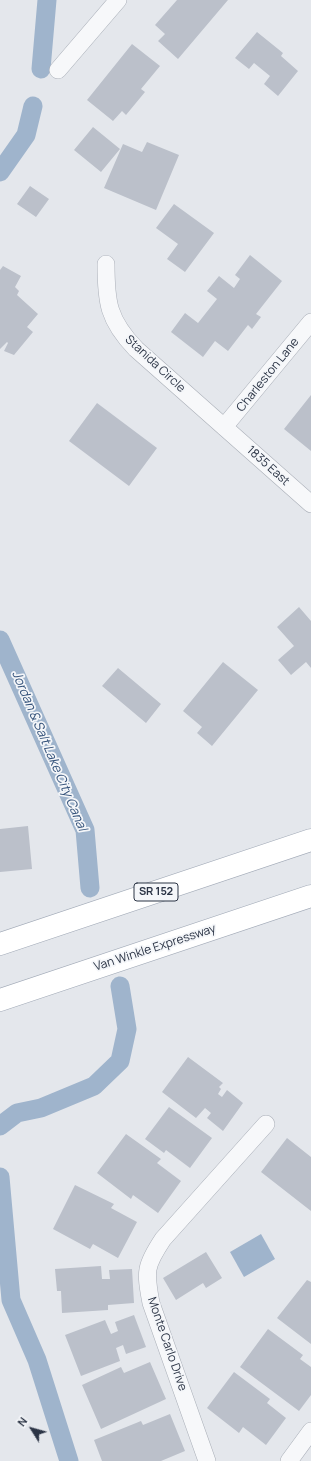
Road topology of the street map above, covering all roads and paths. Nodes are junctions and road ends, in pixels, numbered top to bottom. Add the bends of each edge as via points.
1 (118, 0) edge
2 (58, 70) dead end
3 (106, 264) dead end
4 (311, 322) edge
5 (224, 427) junction
6 (311, 504) edge
7 (311, 840) edge
8 (311, 896) edge
9 (0, 944) edge
10 (0, 1000) edge
11 (266, 1124) dead end
12 (311, 1431) edge
13 (207, 1461) edge
14 (289, 1461) edge

1 - 2 street
3 - 5 street, Stanida Circle via 106,292 110,310 126,339
4 - 5 street, Charleston Lane
5 - 6 street, 1835 East
7 - 9 main road, SR 152
8 - 10 main road, Van Winkle Expressway
11 - 13 street, Monte Carlo Drive via 163,1239 147,1268 151,1303
12 - 14 street

